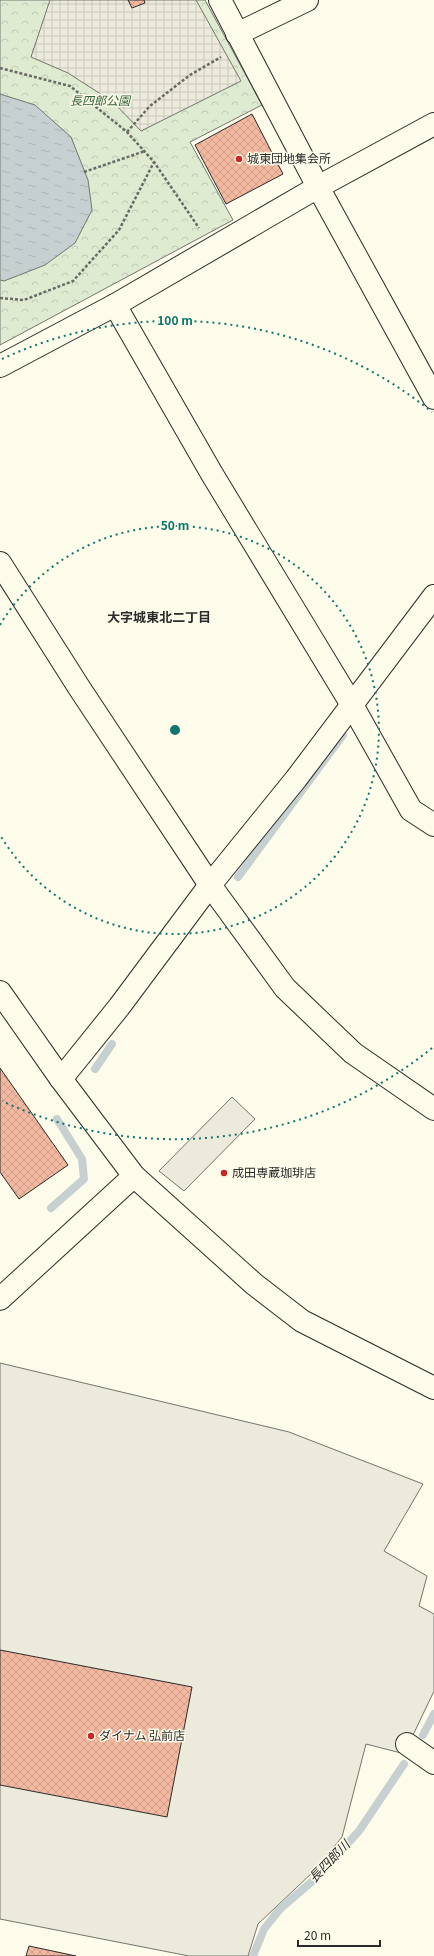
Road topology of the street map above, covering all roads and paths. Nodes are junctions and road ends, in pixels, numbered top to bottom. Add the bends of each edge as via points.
1 (220, 0) edge
2 (307, 0) edge
3 (237, 34) junction
4 (226, 54) dead end
5 (0, 68) edge
6 (434, 124) edge
7 (127, 132) junction
8 (145, 151) junction
9 (154, 162) junction
10 (84, 172) dead end
11 (318, 187) junction
12 (213, 248) junction
13 (0, 298) edge
14 (115, 305) junction
15 (0, 366) edge
16 (434, 398) edge
17 (0, 563) edge
18 (434, 596) edge
19 (352, 705) junction
20 (434, 825) edge
21 (210, 885) junction
22 (0, 992) edge
23 (61, 1079) junction
24 (434, 1109) edge
25 (134, 1176) junction
26 (0, 1299) edge
27 (434, 1388) edge
28 (407, 1744) dead end
29 (434, 1763) edge

1 - 3 street
2 - 3 street
3 - 11 street
4 - 7 path via 190,76 150,106
5 - 7 path via 70,86
6 - 11 street
7 - 8 path
8 - 9 path
8 - 10 path
9 - 12 path
9 - 13 path via 119,230 73,281 24,300
11 - 12 street
11 - 16 street
12 - 14 street
14 - 15 street
14 - 19 street via 212,474
17 - 21 street
18 - 19 street
19 - 20 street via 411,810
19 - 21 street
21 - 23 street
21 - 24 street via 285,988 353,1053
22 - 23 street
23 - 25 street
25 - 26 street
25 - 27 street via 254,1284 302,1321
28 - 29 street

